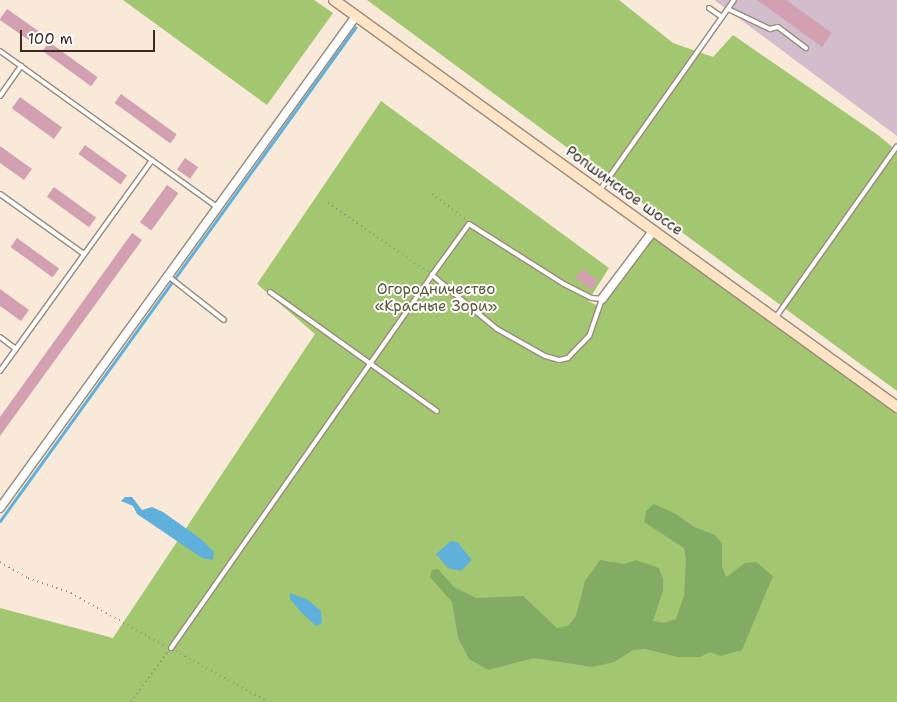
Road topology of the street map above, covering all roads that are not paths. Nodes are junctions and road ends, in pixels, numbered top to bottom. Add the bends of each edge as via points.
1 (334, 0) edge
2 (734, 0) edge
3 (709, 8) dead end
4 (728, 9) junction
5 (356, 16) junction
6 (722, 18) junction
7 (806, 48) dead end
8 (0, 51) edge
9 (21, 66) junction
10 (0, 96) edge
11 (897, 146) edge
12 (152, 160) junction
13 (599, 192) junction
14 (0, 194) edge
15 (217, 208) junction
16 (653, 231) junction
17 (84, 254) junction
18 (432, 275) junction
19 (168, 276) junction
20 (270, 292) dead end
21 (602, 299) junction
22 (775, 318) junction
23 (224, 320) dead end
24 (0, 337) edge
25 (16, 349) junction
26 (372, 362) junction
27 (0, 371) edge
28 (897, 407) edge
29 (437, 412) dead end
30 (0, 508) edge
31 (171, 648) road end

1 - 5 main road, Ропшинское шоссе
2 - 4 lane
3 - 6 lane
4 - 6 lane
4 - 7 lane via 770,29 778,28
5 - 13 main road, Ропшинское шоссе
5 - 15 street
6 - 13 lane
8 - 9 lane
9 - 10 lane
9 - 12 lane
11 - 22 lane
12 - 15 lane
12 - 17 lane
13 - 16 main road, Ропшинское шоссе
14 - 17 lane
15 - 19 street
16 - 21 street
16 - 22 main road, Ропшинское шоссе
17 - 25 lane
18 - 21 lane via 470,224 564,284 592,298
18 - 21 lane via 497,329 545,356 559,360 568,358 589,336
18 - 26 lane
19 - 23 lane
19 - 30 street
20 - 26 lane via 335,340
22 - 28 main road, Ропшинское шоссе
24 - 25 lane
25 - 27 lane
26 - 29 lane
26 - 31 lane

